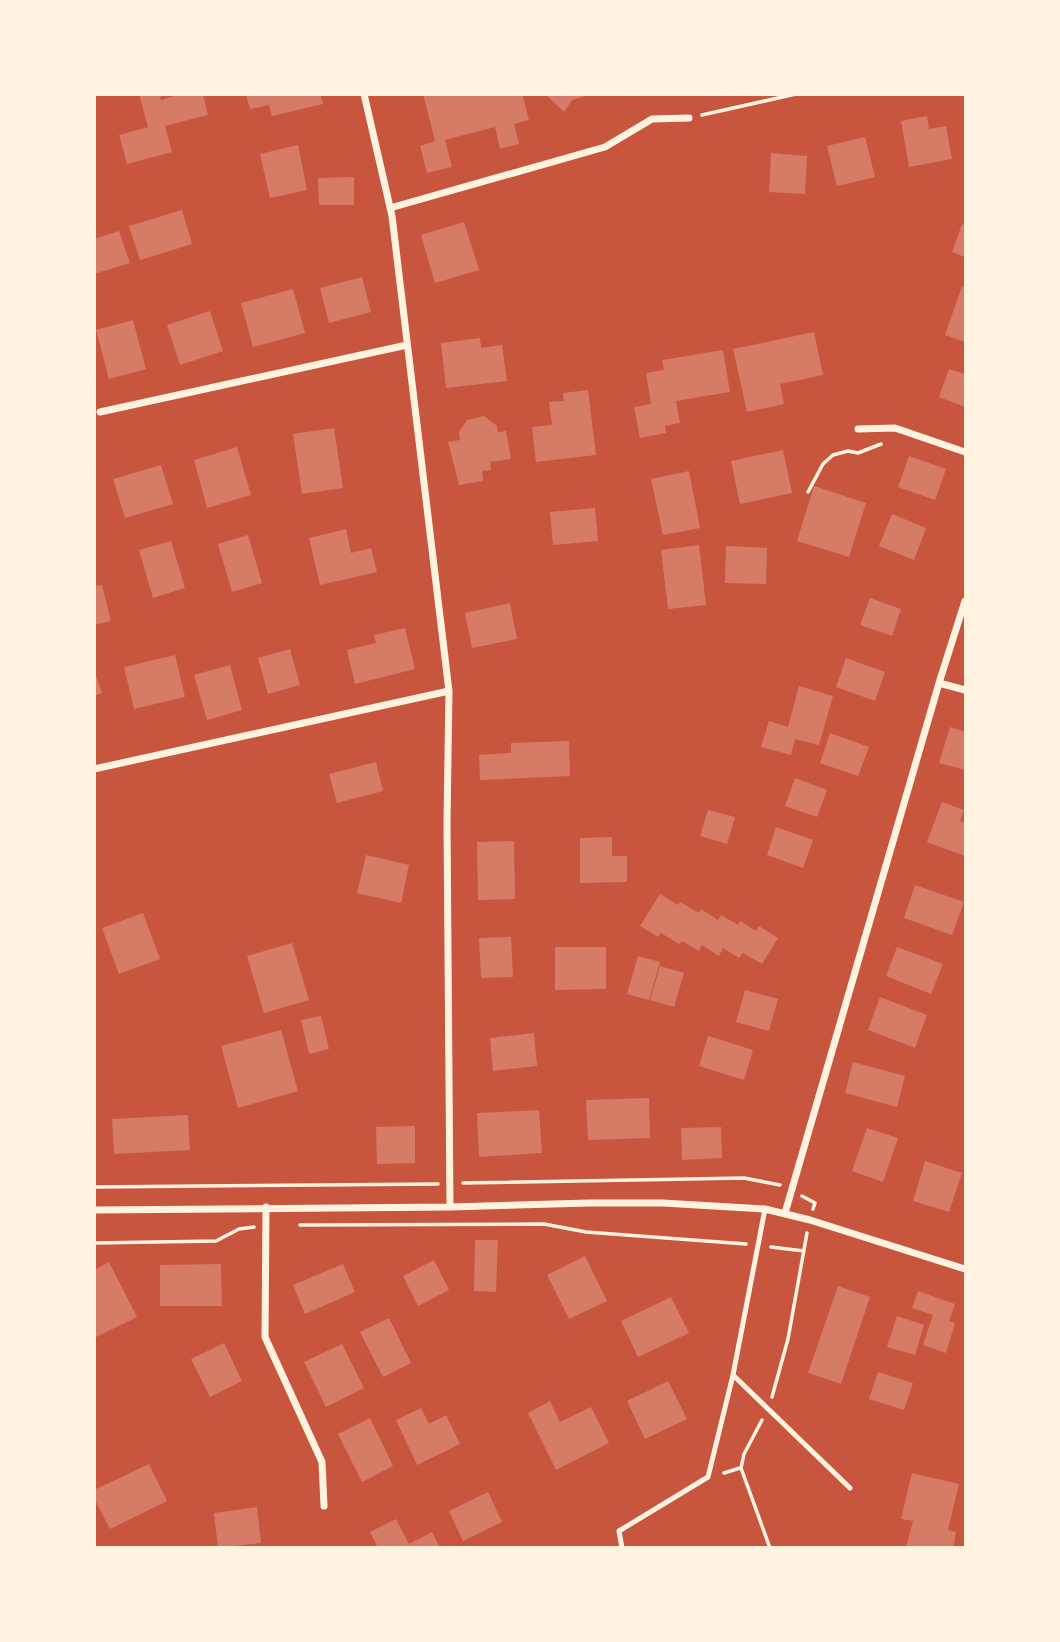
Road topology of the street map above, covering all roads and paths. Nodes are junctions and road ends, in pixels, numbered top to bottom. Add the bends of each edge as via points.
1 (364, 94) edge
2 (796, 94) edge
3 (689, 118) joint
4 (390, 208) junction
5 (407, 345) junction
6 (100, 412) dead end
7 (858, 429) dead end
8 (881, 444) dead end
9 (965, 452) edge
10 (808, 492) dead end
11 (965, 601) edge
12 (939, 683) junction
13 (965, 690) edge
14 (449, 691) junction
15 (94, 769) edge
16 (266, 1207) junction
17 (450, 1207) junction
18 (765, 1209) junction
19 (94, 1210) edge
20 (785, 1213) junction
21 (266, 1225) junction
22 (293, 1225) dead end
23 (94, 1244) edge
24 (758, 1245) junction
25 (965, 1269) edge
26 (733, 1375) junction
27 (768, 1408) junction
28 (850, 1488) dead end
29 (324, 1506) dead end
30 (622, 1548) edge
31 (770, 1548) edge

1 - 4 street
2 - 3 path
3 - 4 street via 652,119 605,147
4 - 5 street
5 - 6 street
5 - 14 street
7 - 9 street via 895,428
8 - 10 path via 858,453 833,455
11 - 12 street
12 - 13 street
12 - 20 street
14 - 15 street
14 - 17 street
16 - 17 street
16 - 19 street
16 - 21 street
17 - 18 street via 663,1203
18 - 20 street
18 - 24 lane
20 - 25 street
21 - 23 path via 239,1229 216,1241
21 - 29 street via 265,1337 322,1462
22 - 24 path via 544,1224 586,1232
24 - 26 lane
24 - 27 path via 804,1251 788,1339
26 - 27 lane
26 - 30 lane via 708,1477 619,1531
27 - 28 lane
27 - 31 path via 741,1468

